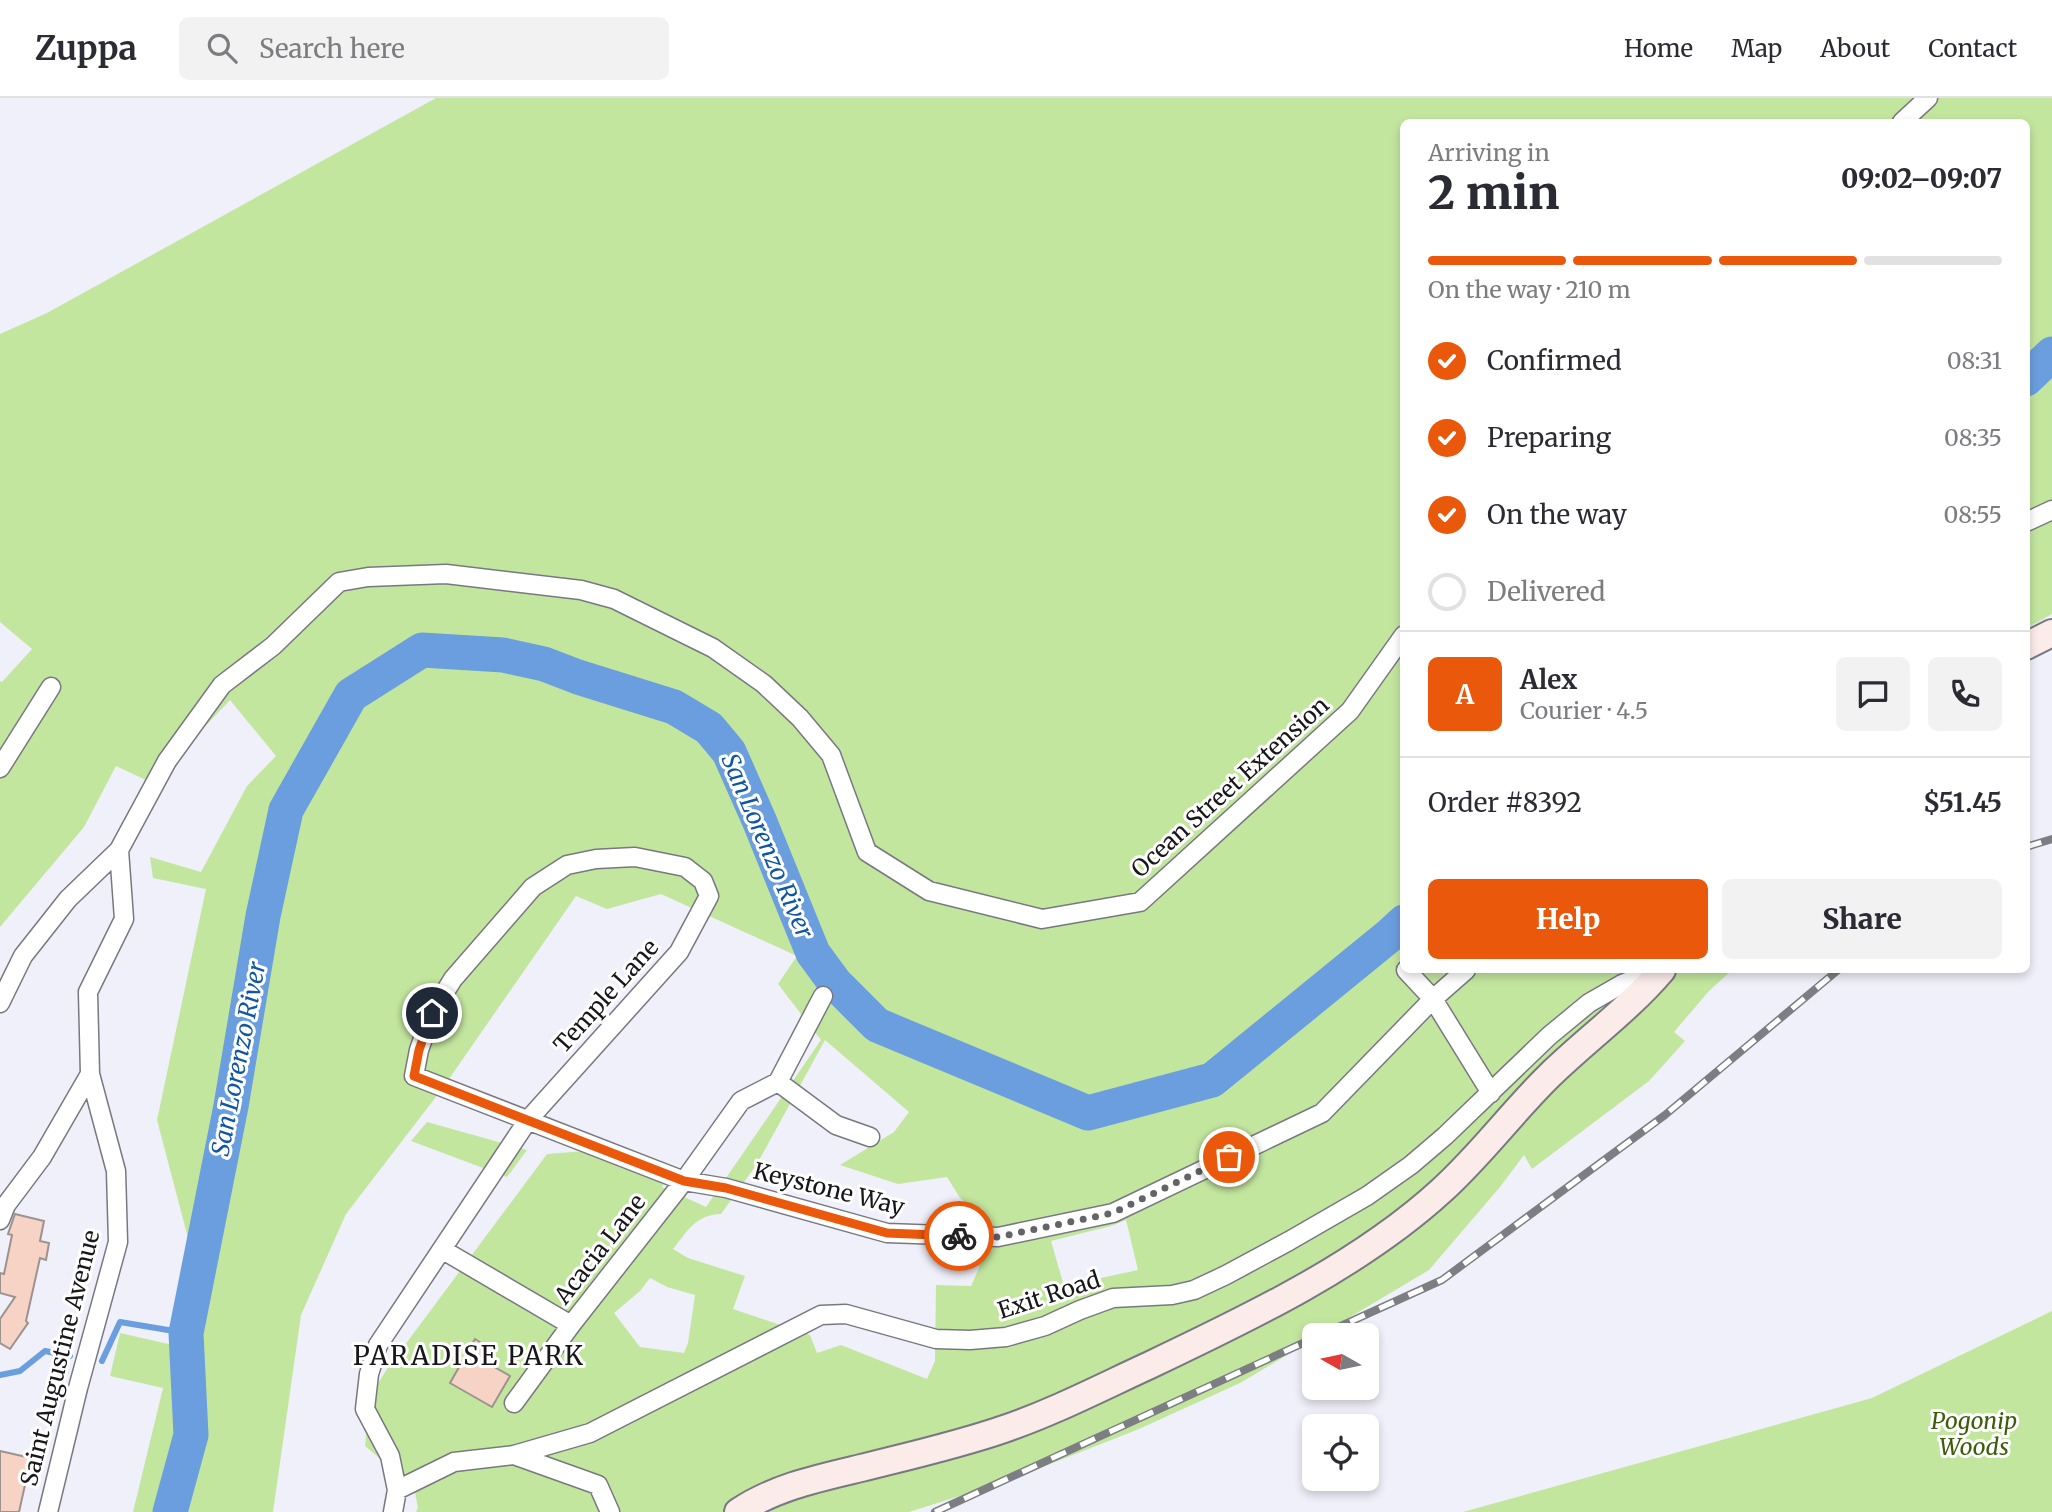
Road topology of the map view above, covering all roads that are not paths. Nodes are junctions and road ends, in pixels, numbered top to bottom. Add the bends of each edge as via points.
1 (1928, 98) edge
2 (1905, 119) edge
3 (2052, 510) edge
4 (2030, 521) edge
5 (2052, 633) edge
6 (1400, 640) edge
7 (2030, 644) edge
8 (51, 687) dead end
9 (0, 768) edge
10 (119, 850) junction
11 (709, 896) joint
12 (1409, 973) edge
13 (1463, 973) edge
14 (1649, 973) edge
15 (1659, 973) edge
16 (824, 996) dead end
17 (1433, 999) junction
18 (0, 1003) edge
19 (90, 1074) junction
20 (778, 1082) junction
21 (1490, 1093) junction
22 (528, 1120) junction
23 (870, 1138) dead end
24 (684, 1181) junction
25 (0, 1220) edge
26 (443, 1250) junction
27 (571, 1325) junction
28 (514, 1403) dead end
29 (514, 1455) junction
30 (397, 1490) junction
31 (48, 1512) edge
32 (393, 1512) edge
33 (610, 1512) edge
34 (738, 1512) edge

1 - 2 street
3 - 4 street
5 - 7 main road
6 - 10 street, Ocean Street Extension via 1349,710 1140,902 1042,919 929,891 867,852 831,755 764,684 713,648 614,599 581,590 446,574 368,577 339,582 273,646 222,685 167,761
8 - 9 street
10 - 18 street via 68,898 23,956
10 - 19 street, Saint Augustine Avenue via 124,919 88,992
11 - 22 street, Temple Lane via 679,952
11 - 22 street, Keystone Way via 702,881 685,867 635,857 567,865 533,887 453,979 432,1013 414,1076
12 - 17 street
13 - 17 street, Keystone Way
14 - 21 street, Exit Road via 1589,1003
15 - 34 main road via 1525,1100 1442,1191 1333,1270 1167,1357 1017,1424 942,1448 813,1479
16 - 20 street
17 - 21 street
17 - 24 street, Keystone Way via 1322,1113 1113,1213 998,1237 887,1233 726,1188
19 - 25 street
19 - 31 street, Saint Augustine Avenue via 116,1171 118,1242
20 - 23 street via 836,1125
20 - 24 street, Acacia Lane via 741,1101
21 - 29 street, Exit Road via 1412,1165 1367,1196 1194,1290 1112,1298 1045,1326 1006,1337 970,1340 936,1339 846,1314 821,1315 590,1433
22 - 24 street, Keystone Way
22 - 26 street
24 - 27 street, Acacia Lane
26 - 27 street
26 - 30 street via 378,1345 369,1374 365,1409 390,1456
27 - 28 street, Acacia Lane
29 - 30 street, Exit Road via 454,1462
29 - 33 street via 598,1485
30 - 32 street

